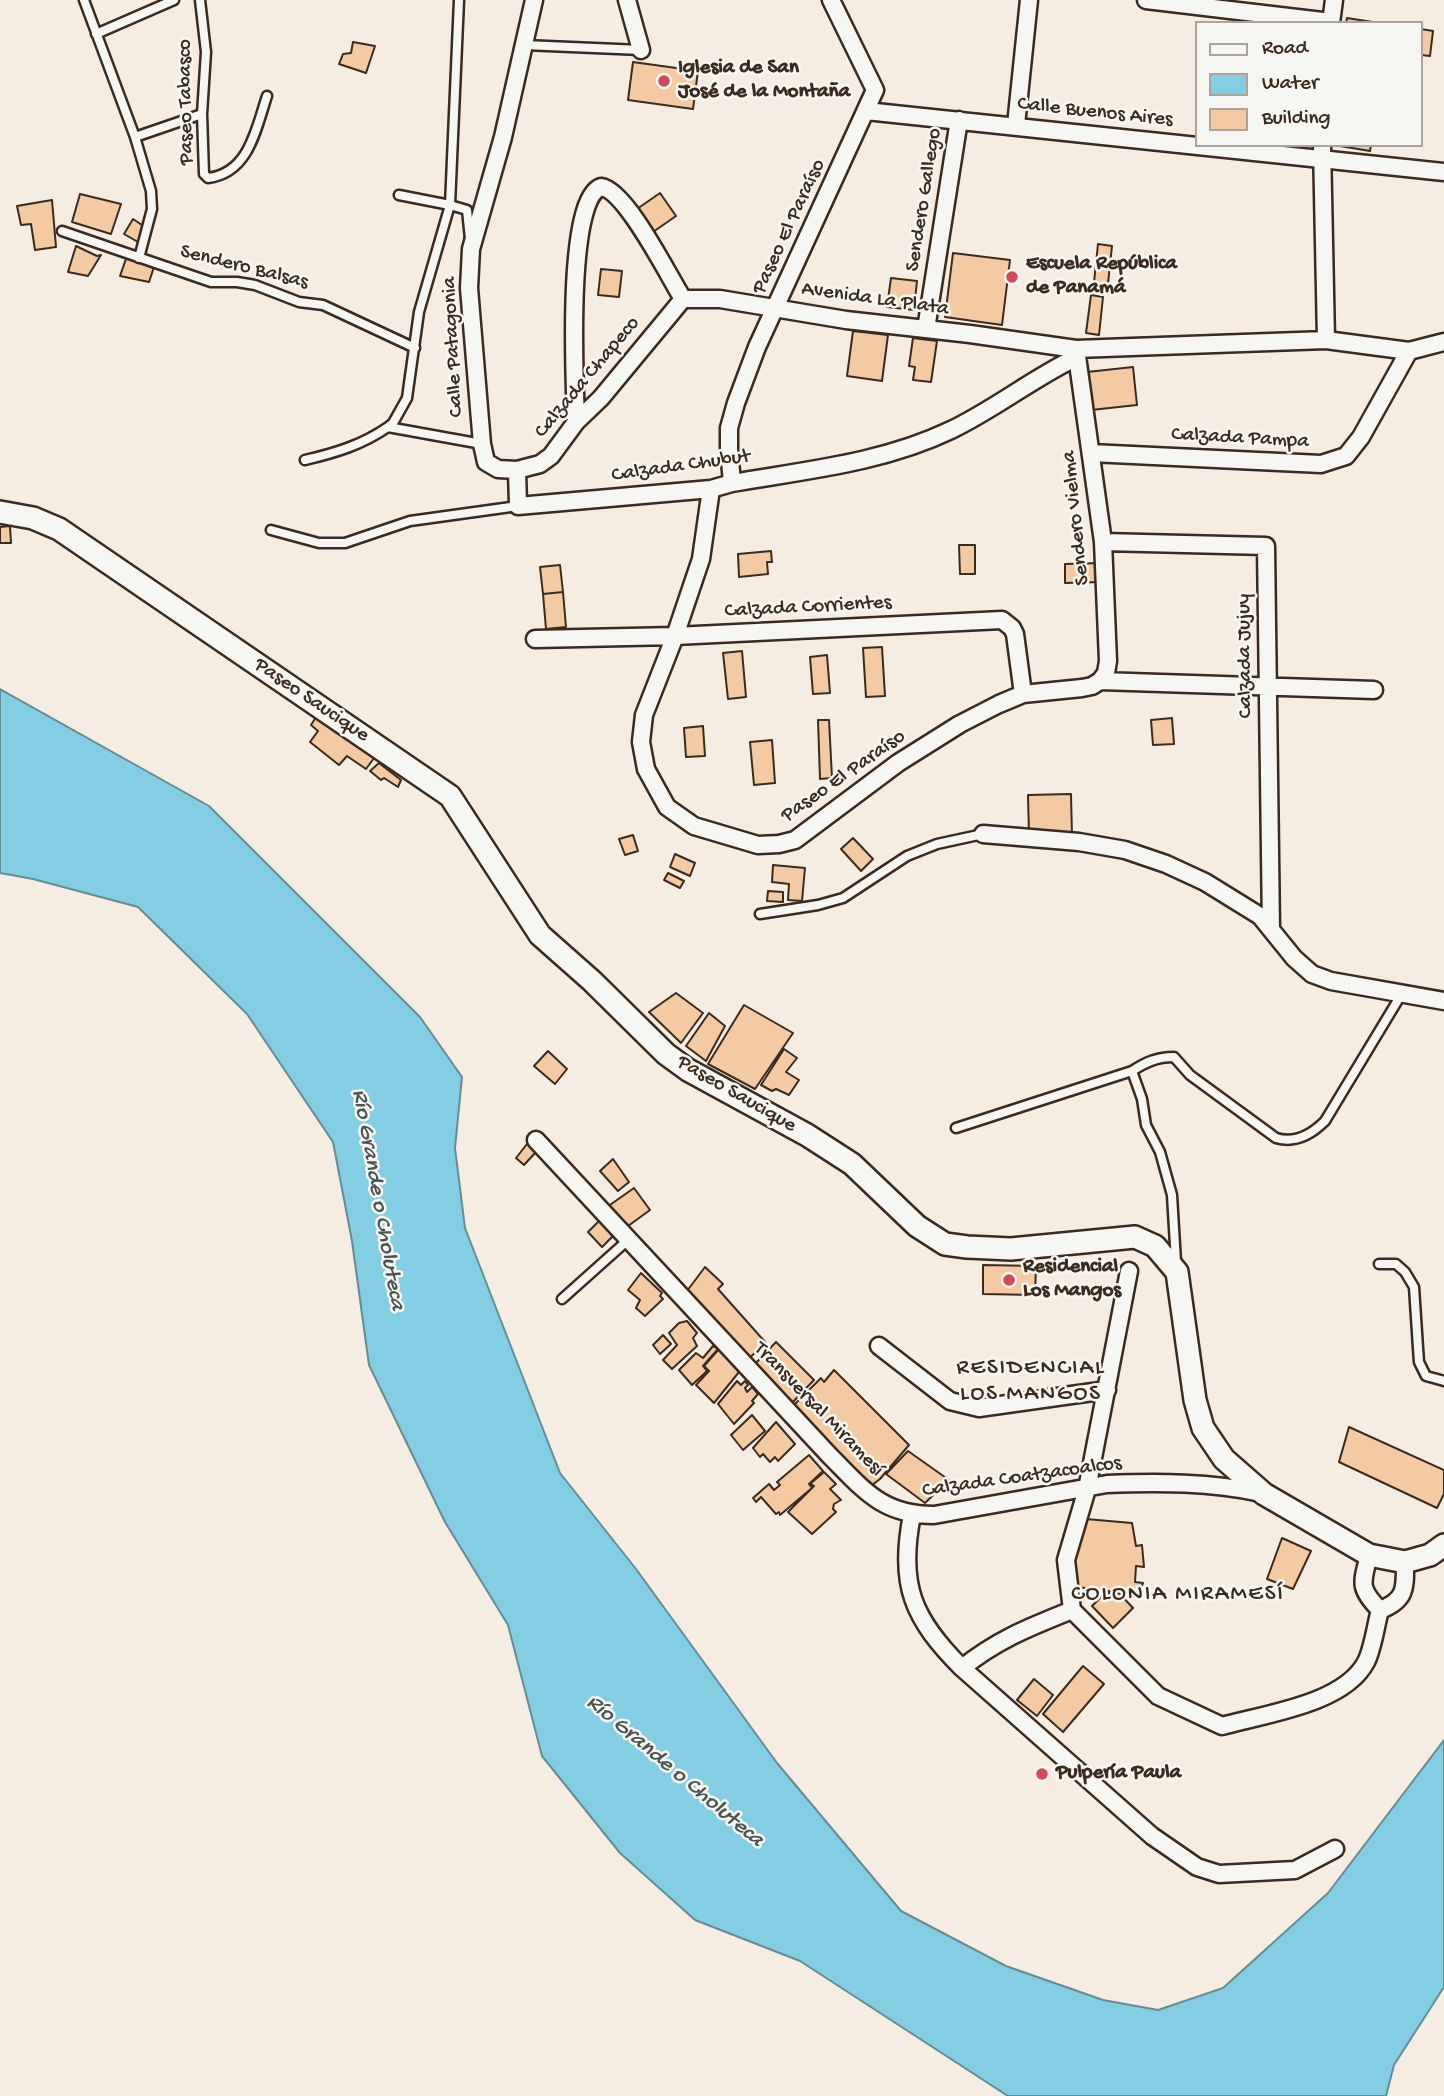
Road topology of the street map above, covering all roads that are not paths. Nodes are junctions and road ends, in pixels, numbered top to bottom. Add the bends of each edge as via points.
1 (84, 0) edge
2 (174, 0) edge
3 (200, 0) edge
4 (459, 0) edge
5 (534, 0) edge
6 (627, 0) edge
7 (831, 0) edge
8 (1029, 0) edge
9 (1146, 0) edge
10 (1334, 0) edge
11 (1323, 21) edge
12 (1331, 21) edge
13 (96, 34) junction
14 (524, 45) junction
15 (641, 50) joint
16 (267, 96) dead end
17 (866, 111) junction
18 (202, 114) junction
19 (959, 120) junction
20 (1016, 125) junction
21 (135, 136) junction
22 (1196, 141) edge
23 (1265, 147) edge
24 (1321, 152) edge
25 (1444, 172) edge
26 (399, 195) dead end
27 (450, 205) junction
28 (62, 231) dead end
29 (471, 249) junction
30 (139, 258) junction
31 (682, 299) junction
32 (776, 307) junction
33 (926, 329) junction
34 (1326, 340) junction
35 (1444, 342) edge
36 (415, 348) junction
37 (1409, 351) junction
38 (1077, 353) junction
39 (576, 422) junction
40 (388, 427) junction
41 (482, 444) junction
42 (1091, 453) junction
43 (305, 460) dead end
44 (516, 470) junction
45 (732, 483) junction
46 (711, 489) junction
47 (517, 506) junction
48 (0, 512) edge
49 (271, 530) dead end
50 (1103, 542) junction
51 (675, 636) junction
52 (535, 639) dead end
53 (1100, 681) junction
54 (1268, 686) junction
55 (1374, 690) dead end
56 (1023, 694) junction
57 (983, 834) joint
58 (760, 914) dead end
59 (1271, 929) junction
60 (1401, 995) junction
61 (1444, 1001) edge
62 (1132, 1071) junction
63 (956, 1128) dead end
64 (536, 1140) dead end
65 (628, 1240) junction
66 (1379, 1264) dead end
67 (1129, 1271) dead end
68 (1177, 1272) junction
69 (562, 1299) dead end
70 (879, 1346) dead end
71 (1444, 1381) edge
72 (1107, 1390) junction
73 (1087, 1489) junction
74 (1264, 1494) junction
75 (912, 1515) junction
76 (1444, 1545) edge
77 (1369, 1555) junction
78 (1405, 1562) junction
79 (1072, 1610) junction
80 (1380, 1610) junction
81 (962, 1668) junction
82 (1335, 1849) dead end

1 - 13 lane
2 - 13 lane
3 - 18 lane, Paseo Tabasco via 206,52
4 - 27 lane
5 - 14 street, Calle Patagonia
6 - 15 street
7 - 17 street via 874,90
8 - 20 street
9 - 11 street
10 - 12 street
13 - 21 lane
14 - 15 lane
14 - 29 street, Calle Patagonia
16 - 18 lane, Paseo Tabasco via 242,159 232,171 218,177 204,174
17 - 19 street, Calle Buenos Aires
17 - 32 street, Paseo El Paraíso
18 - 21 lane
19 - 20 street, Calle Buenos Aires
19 - 33 street, Sendero Gallego
20 - 22 street, Calle Buenos Aires
21 - 30 lane via 152,209
23 - 24 street, Calle Buenos Aires
24 - 25 street, Calle Buenos Aires
24 - 34 street
26 - 27 lane
27 - 29 lane via 467,210
27 - 36 lane via 419,312
28 - 30 lane, Sendero Balsas
29 - 41 street, Calle Patagonia via 469,288
30 - 36 lane, Sendero Balsas via 211,282 255,285 299,302 323,305
31 - 32 street, Avenida La Plata
31 - 39 street, Calzada Chapeco
31 - 39 street via 628,206 607,187 595,188 583,217 575,278
32 - 33 street, Avenida La Plata
32 - 45 street, Paseo El Paraíso via 733,416 729,449
33 - 38 street, Avenida La Plata
34 - 37 street, Avenida La Plata
34 - 38 street, Avenida La Plata
35 - 37 street, Avenida La Plata
36 - 40 lane via 407,398
37 - 42 street, Calzada Pampa via 1361,438 1346,456 1321,464
38 - 42 street, Sendero Vielma
38 - 45 street, Calzada Chubut via 1000,403 924,442 868,460
39 - 44 street, Calzada Chapeco via 551,456
40 - 41 lane
40 - 43 lane via 344,450
41 - 44 street, Calle Patagonia via 486,462 498,469
42 - 50 street, Sendero Vielma
44 - 47 street
45 - 46 street, Calzada Chubut
46 - 47 street, Calzada Chubut
46 - 51 street, Paseo El Paraíso via 701,559
47 - 49 lane, Calzada Chubut via 410,521 345,543 319,543
48 - 68 street, Paseo Saucique via 33,518 58,529 450,796 540,934 666,1054 852,1164 917,1226 945,1244 1010,1249 1135,1237 1155,1246
50 - 53 street, Sendero Vielma via 1108,661
50 - 54 street, Calzada Jujuy via 1266,546
51 - 52 street, Calzada Corrientes
51 - 56 street, Calzada Corrientes via 1002,620 1015,634
51 - 56 street, Paseo El Paraíso via 644,715 641,741 646,769 667,807 685,820 758,845 795,840 898,763 960,724
53 - 54 street, Paseo El Paraíso
53 - 56 street, Paseo El Paraíso via 1082,688
54 - 55 street, Paseo El Paraíso
54 - 59 street, Calzada Jujuy
57 - 58 lane via 907,856 843,898
57 - 59 street via 1079,842 1166,863 1260,916
59 - 60 street via 1312,974
60 - 61 street
60 - 62 lane via 1325,1121 1296,1139 1276,1138 1190,1075 1174,1057 1148,1061
62 - 63 lane
62 - 68 lane via 1172,1195
64 - 65 street, Transversal Miramesí
65 - 69 lane
65 - 75 street, Transversal Miramesí via 869,1494
66 - 71 lane via 1396,1264 1414,1287 1419,1362 1426,1376
67 - 72 street
68 - 74 street via 1202,1429 1224,1459
70 - 72 street via 950,1401 979,1408
72 - 73 street
73 - 74 street, Calzada Coatzacoalcos via 1121,1483 1199,1484
73 - 75 street, Calzada Coatzacoalcos via 934,1516
73 - 79 street via 1066,1560
74 - 77 street
75 - 81 street via 905,1560 917,1613 937,1643
76 - 78 street via 1430,1555
77 - 78 street
77 - 80 street via 1363,1580 1366,1596
78 - 80 street via 1405,1589 1395,1605
79 - 80 street via 1157,1696 1222,1726 1321,1699 1347,1684 1367,1662
79 - 81 street via 987,1648
81 - 82 street via 1152,1836 1197,1867 1219,1874 1295,1870

